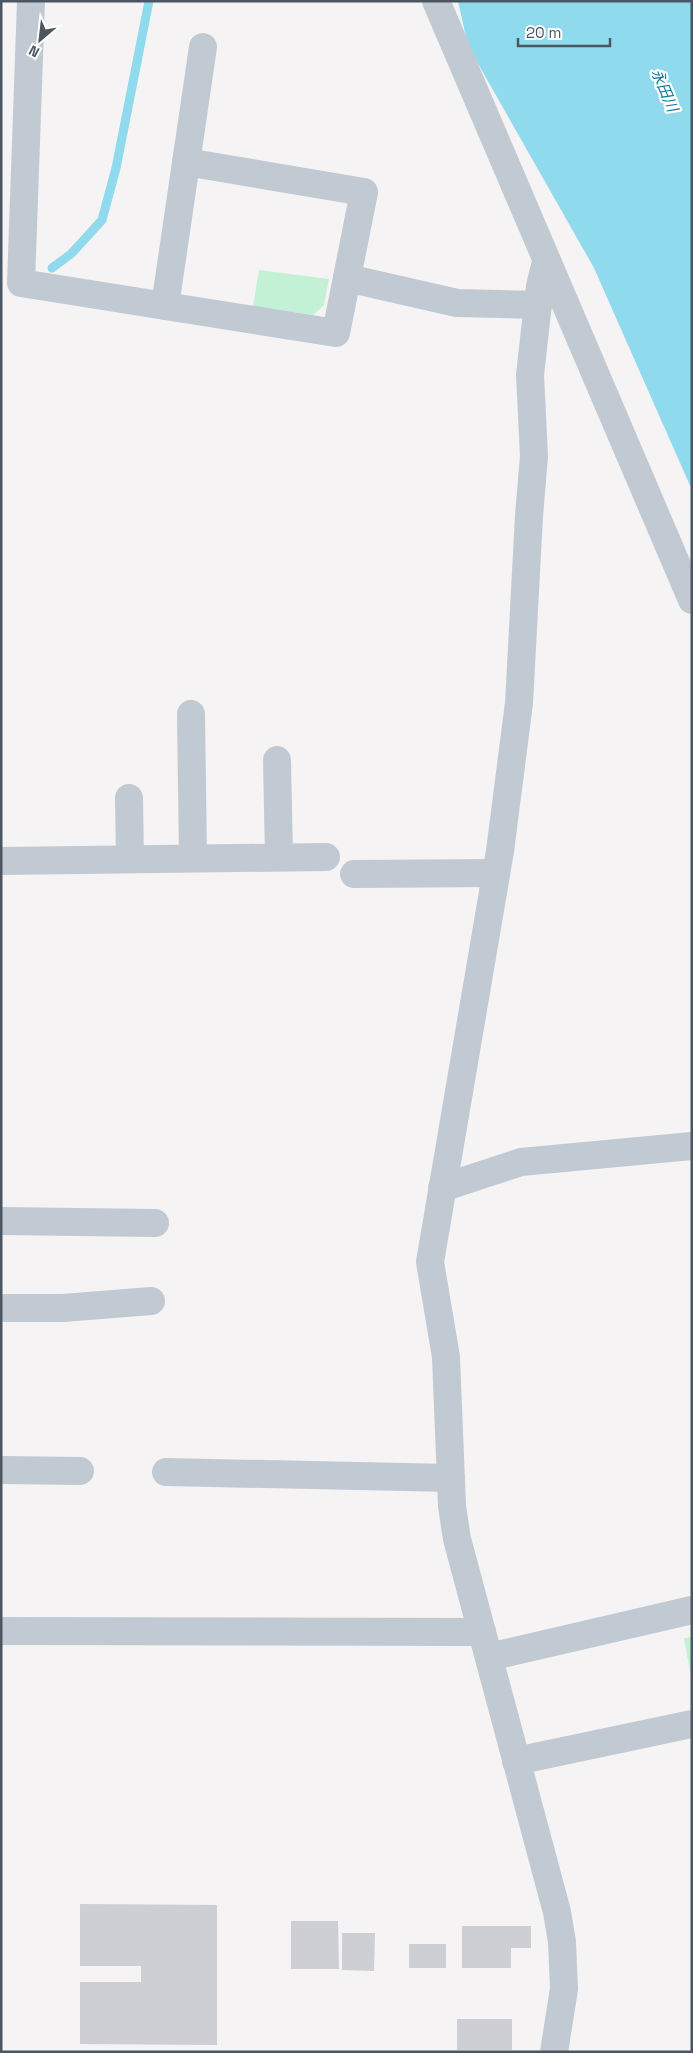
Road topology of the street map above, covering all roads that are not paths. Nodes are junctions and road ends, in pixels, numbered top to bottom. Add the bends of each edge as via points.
1 (31, 1) edge
2 (436, 1) edge
3 (203, 47) dead end
4 (186, 162) junction
5 (546, 262) junction
6 (346, 278) junction
7 (538, 305) junction
8 (166, 306) junction
9 (692, 600) edge
10 (191, 714) dead end
11 (277, 760) dead end
12 (129, 798) dead end
13 (279, 857) junction
14 (326, 857) dead end
15 (193, 858) junction
16 (130, 860) junction
17 (1, 861) edge
18 (496, 873) junction
19 (354, 874) dead end
20 (692, 1146) edge
21 (442, 1188) junction
22 (1, 1221) edge
23 (156, 1223) dead end
24 (151, 1301) dead end
25 (1, 1308) edge
26 (1, 1470) edge
27 (80, 1471) dead end
28 (166, 1472) dead end
29 (451, 1478) junction
30 (692, 1610) edge
31 (1, 1630) edge
32 (482, 1632) junction
33 (489, 1657) junction
34 (692, 1724) edge
35 (516, 1761) junction
36 (554, 2052) edge

1 - 8 street via 21,283
2 - 5 street
3 - 4 street
4 - 6 street via 364,192
4 - 8 street
5 - 7 street
5 - 9 street
6 - 7 street via 457,303
6 - 8 street via 336,333
7 - 18 street via 530,375 534,456 519,703
10 - 15 street
11 - 13 street
12 - 16 street
13 - 14 street
13 - 15 street
15 - 16 street
16 - 17 street
18 - 19 street
18 - 21 street
20 - 21 street via 521,1162
21 - 29 street via 430,1262 446,1356
22 - 23 street
24 - 25 street via 63,1308
26 - 27 street
28 - 29 street
29 - 32 street via 457,1539
30 - 33 street
31 - 32 street
32 - 33 street
33 - 35 street
34 - 35 street
35 - 36 street via 557,1912 562,1942 564,1989

